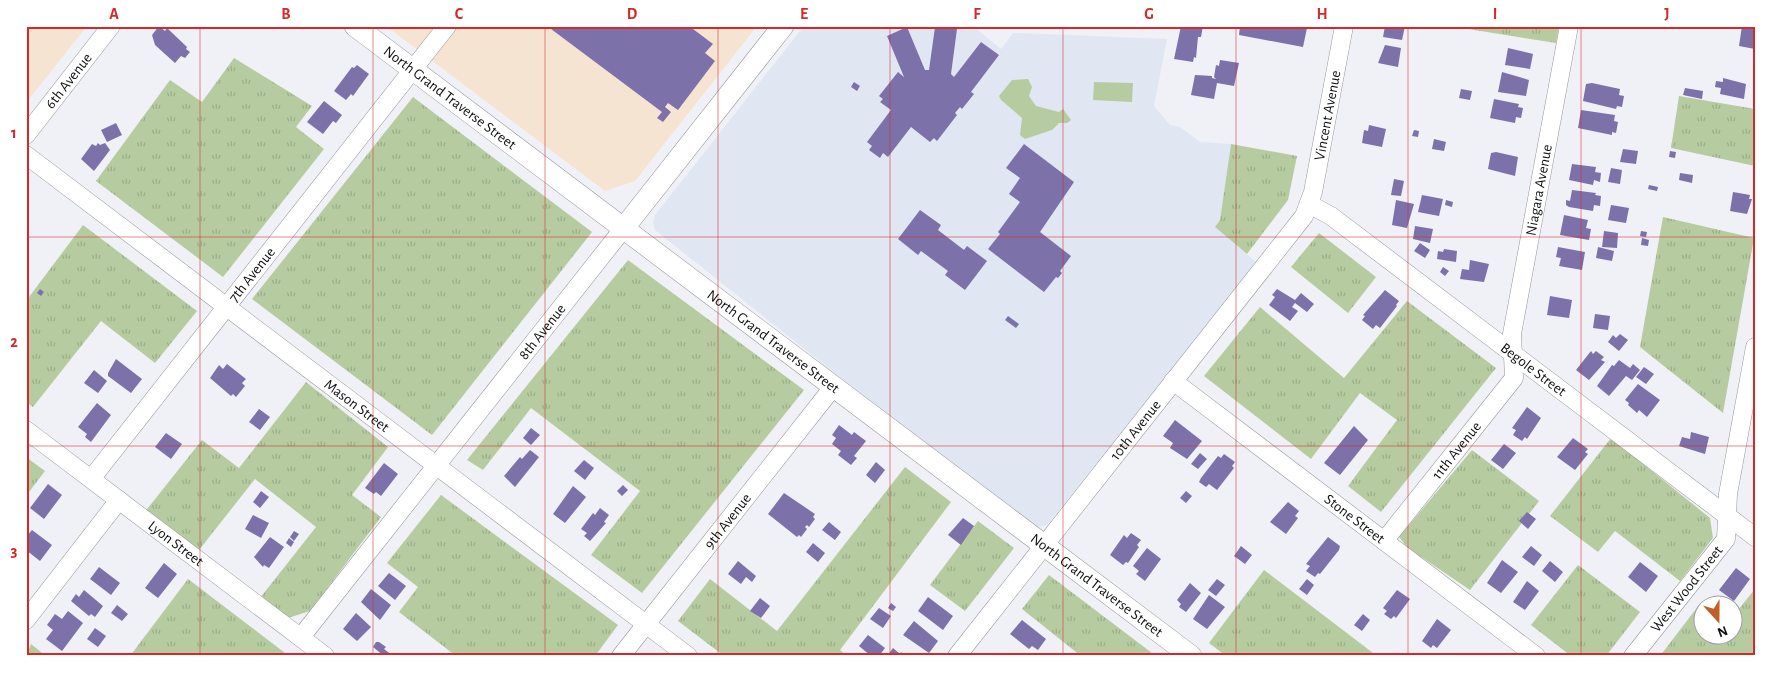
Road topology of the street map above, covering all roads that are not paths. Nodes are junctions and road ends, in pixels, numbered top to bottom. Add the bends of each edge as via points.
1 (111, 26) edge
2 (355, 26) edge
3 (447, 26) edge
4 (783, 26) edge
5 (1344, 26) edge
6 (1569, 26) edge
7 (413, 70) junction
8 (26, 135) edge
9 (26, 155) edge
10 (1310, 204) junction
11 (623, 230) junction
12 (226, 306) junction
13 (1755, 347) edge
14 (1513, 354) junction
15 (1752, 375) edge
16 (1173, 381) junction
17 (834, 386) junction
18 (26, 430) edge
19 (436, 465) junction
20 (91, 479) junction
21 (118, 500) junction
22 (1728, 516) junction
23 (1755, 537) edge
24 (1384, 541) junction
25 (1044, 544) junction
26 (26, 620) edge
27 (646, 624) junction
28 (300, 637) junction
29 (325, 656) edge
30 (621, 656) edge
31 (688, 656) edge
32 (957, 656) edge
33 (1191, 656) edge
34 (1536, 656) edge
35 (1632, 656) edge

1 - 8 street, 6th Avenue
2 - 7 street, North Grand Traverse Street
3 - 7 street, 7th Avenue
4 - 11 street, 8th Avenue
5 - 10 street, Vincent Avenue
6 - 14 street, Niagara Avenue via 1514,325
7 - 11 street, North Grand Traverse Street
7 - 12 street, 7th Avenue
9 - 12 street, Mason Street
10 - 14 street, Begole Street via 1331,216
10 - 16 street, 10th Avenue via 1290,236
11 - 17 street, North Grand Traverse Street
11 - 19 street, 8th Avenue
12 - 19 street, Mason Street
12 - 20 street, 7th Avenue
13 - 15 street, West Wood Street
14 - 22 street, Begole Street
14 - 24 street, 11th Avenue via 1515,374 1511,385
15 - 22 street, West Wood Street via 1730,486
16 - 24 street, Stone Street
16 - 25 street, 10th Avenue
17 - 25 street, North Grand Traverse Street
17 - 27 street, 9th Avenue
18 - 20 street, Lyon Street
19 - 27 street, Mason Street
19 - 28 street, 8th Avenue
20 - 21 street, Lyon Street
21 - 26 street
21 - 28 street, Lyon Street
22 - 23 street, Begole Street
22 - 35 street, West Wood Street via 1726,539
24 - 34 street, Stone Street
25 - 32 street, 10th Avenue
25 - 33 street, North Grand Traverse Street
27 - 30 street, 9th Avenue
27 - 31 street, Mason Street
28 - 29 street, Lyon Street

